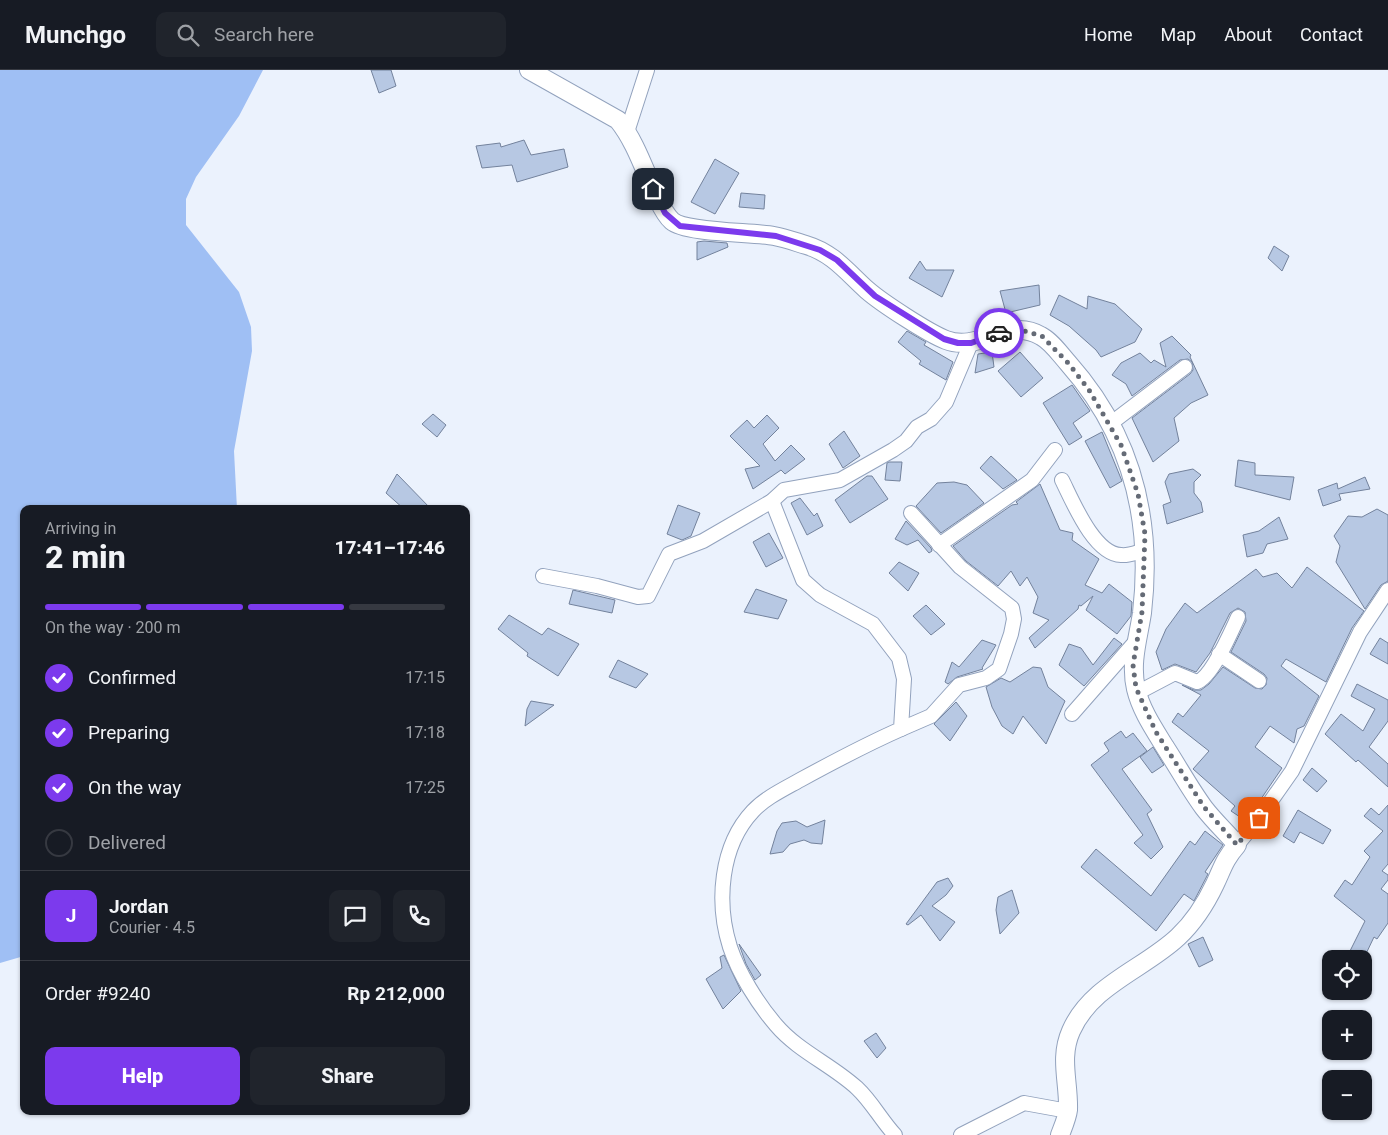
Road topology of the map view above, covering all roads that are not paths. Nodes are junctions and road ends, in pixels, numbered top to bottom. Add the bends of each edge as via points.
1 (529, 70) edge
2 (647, 70) edge
3 (627, 132) junction
4 (971, 343) junction
5 (1185, 367) dead end
6 (1110, 424) junction
7 (1055, 450) dead end
8 (1062, 480) dead end
9 (772, 501) junction
10 (911, 513) dead end
11 (939, 545) junction
12 (1145, 550) junction
13 (543, 576) dead end
14 (1388, 590) edge
15 (1238, 617) dead end
16 (1136, 641) junction
17 (1219, 654) junction
18 (1259, 681) dead end
19 (1137, 693) junction
20 (1072, 714) dead end
21 (901, 729) junction
22 (1237, 845) junction
23 (1068, 1111) junction
24 (895, 1135) edge
25 (961, 1135) edge
26 (1060, 1135) edge

1 - 3 street via 611,115
2 - 3 street
3 - 4 street via 661,205 672,221 680,226 776,236 820,250 837,260 875,296 936,334 958,343
4 - 6 street via 1008,329 1042,336 1069,364
4 - 9 street via 946,402 906,441 840,480 784,490
5 - 6 street
6 - 12 street via 1138,494
7 - 11 street via 1032,480
8 - 12 street via 1100,545 1123,556
9 - 13 street via 703,540 669,554 652,592 646,597
9 - 21 street via 803,580 820,595 873,624 899,658 904,679
10 - 11 street
11 - 21 street via 960,568 1012,608 1011,634 999,669 986,678 959,685 932,716
12 - 16 street via 1142,612
14 - 22 street via 1360,632 1292,771
15 - 17 street
16 - 19 street via 1133,665
16 - 20 street
17 - 18 street
17 - 19 street via 1200,682 1175,673
19 - 22 street via 1156,732 1204,807
21 - 24 street via 833,762 772,796 754,810 740,826 729,850 723,893 730,947 760,1003 788,1036 856,1088
22 - 23 street via 1225,859 1201,909 1178,937 1103,990 1071,1029 1064,1048
23 - 25 street via 1024,1103
23 - 26 street

